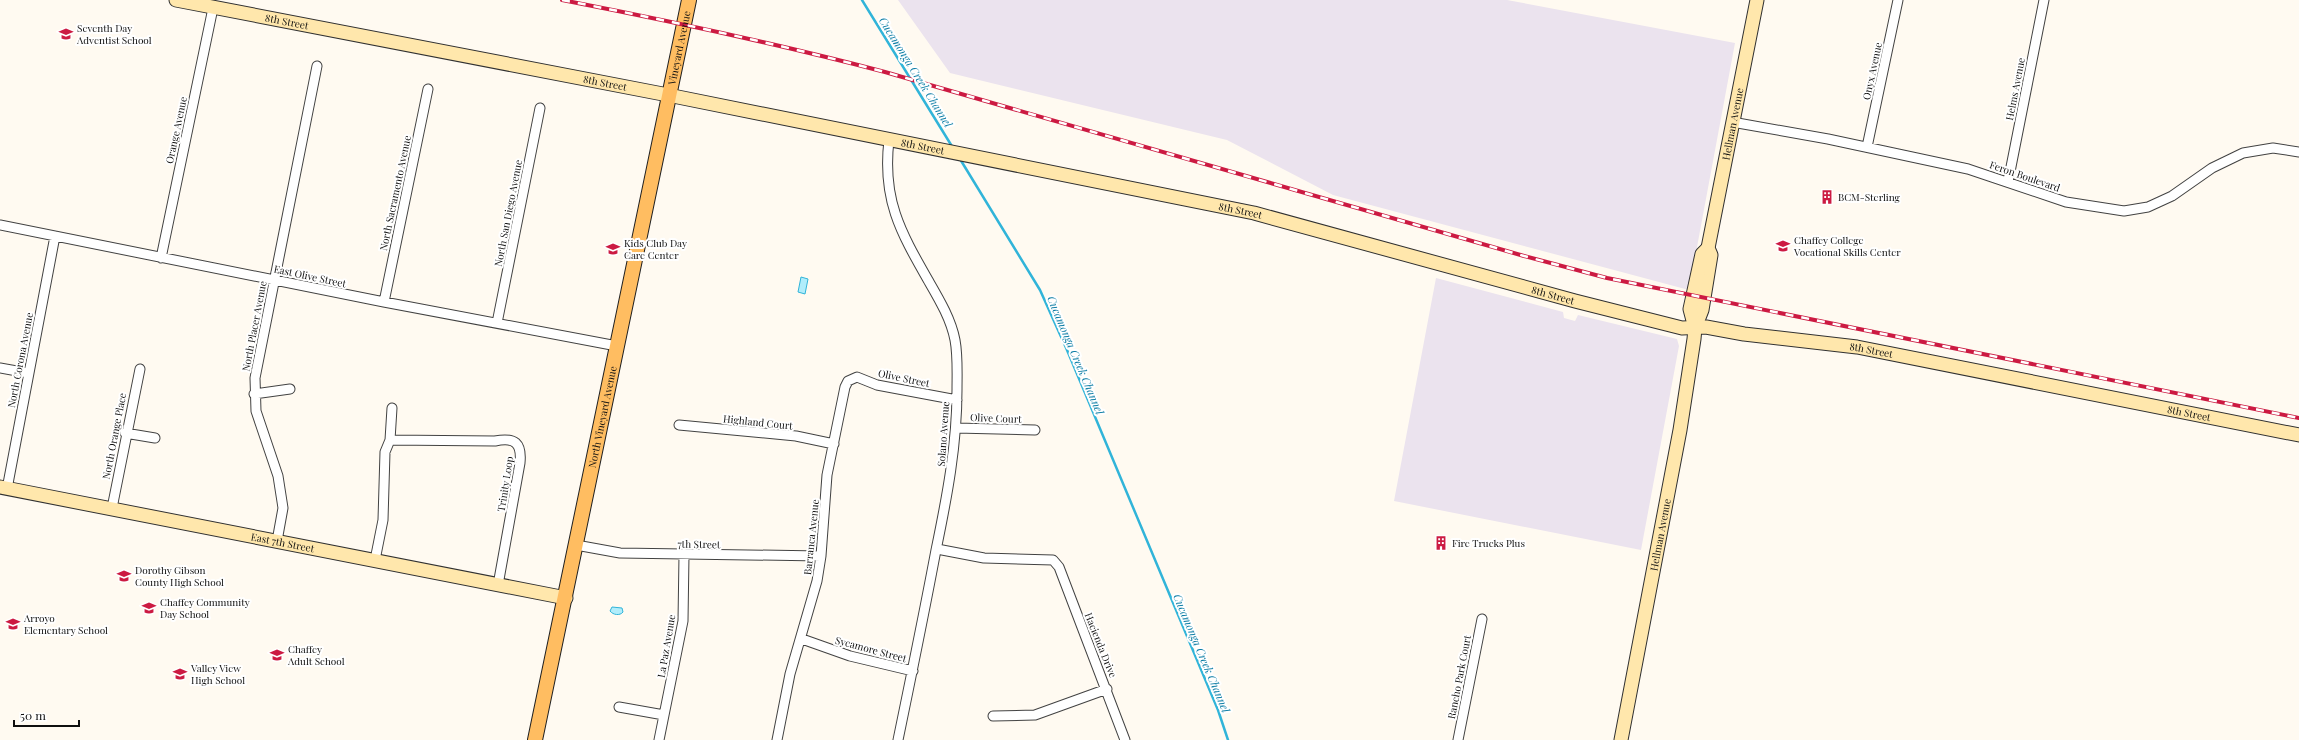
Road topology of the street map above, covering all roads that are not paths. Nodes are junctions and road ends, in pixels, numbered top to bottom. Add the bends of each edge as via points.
1 (176, 0) edge
2 (689, 0) edge
3 (1757, 0) edge
4 (1898, 0) edge
5 (2044, 0) edge
6 (213, 8) junction
7 (317, 66) dead end
8 (428, 89) dead end
9 (668, 94) junction
10 (540, 108) dead end
11 (1732, 122) junction
12 (889, 140) junction
13 (1867, 147) junction
14 (2299, 152) edge
15 (2008, 182) junction
16 (0, 225) edge
17 (55, 236) junction
18 (161, 258) junction
19 (274, 279) junction
20 (384, 302) junction
21 (497, 323) junction
22 (1695, 328) junction
23 (617, 346) junction
24 (0, 368) edge
25 (140, 369) dead end
26 (28, 373) junction
27 (848, 381) joint
28 (290, 389) dead end
29 (254, 394) junction
30 (957, 400) junction
31 (392, 408) dead end
32 (679, 425) dead end
33 (956, 428) junction
34 (1035, 430) dead end
35 (125, 433) junction
36 (2299, 435) edge
37 (155, 438) dead end
38 (390, 440) junction
39 (834, 444) junction
40 (4, 488) edge
41 (112, 508) junction
42 (277, 541) junction
43 (576, 545) junction
44 (936, 549) junction
45 (684, 555) junction
46 (821, 556) junction
47 (375, 560) junction
48 (498, 585) junction
49 (566, 598) junction
50 (1482, 619) dead end
51 (802, 639) junction
52 (913, 671) junction
53 (1107, 689) junction
54 (619, 707) dead end
55 (664, 715) junction
56 (992, 716) dead end
57 (535, 740) edge
58 (658, 740) edge
59 (777, 740) edge
60 (898, 740) edge
61 (1125, 740) edge
62 (1458, 740) edge
63 (1621, 740) edge

1 - 6 street, 8th Street
2 - 9 main road, Vineyard Avenue
3 - 11 street, Hellman Avenue
4 - 13 street, Onyx Avenue
5 - 15 street, Helms Avenue
6 - 9 street, 8th Street
6 - 18 street, Orange Avenue
7 - 19 street, North Placer Avenue
8 - 20 street, North Sacramento Avenue
9 - 12 street, 8th Street
9 - 23 main road, North Vineyard Avenue
10 - 21 street, North San Diego Avenue
11 - 13 street, Feron Boulevard
11 - 22 street, Hellman Avenue via 1708,248 1702,254 1690,309
12 - 22 street, 8th Street via 1254,213 1621,313 1682,328
12 - 30 street, Solano Avenue via 887,182 894,215 903,238 948,318 955,340
13 - 15 street, Feron Boulevard via 1968,169
14 - 15 street, Feron Boulevard via 2273,148 2243,153 2212,168 2172,196 2148,207 2124,211 2066,202
16 - 17 street, East Olive Street
17 - 18 street, East Olive Street
17 - 26 street, North Corona Avenue
18 - 19 street, East Olive Street
19 - 20 street, East Olive Street
19 - 29 street, North Placer Avenue
20 - 21 street, East Olive Street
21 - 23 street, East Olive Street
22 - 36 street, 8th Street via 1706,327 1857,347
22 - 63 street, Hellman Avenue via 1680,430
23 - 43 main road, North Vineyard Avenue
24 - 26 street
25 - 35 street, North Orange Place
26 - 40 street, North Corona Avenue
27 - 30 street, Olive Street via 857,377 877,385
27 - 39 street, Barranca Avenue via 844,387
28 - 29 street
29 - 42 street, North Placer Avenue via 256,411 278,476 283,508
30 - 33 street, Solano Avenue
31 - 38 street
32 - 39 street, Highland Court via 796,436
33 - 34 street, Olive Court
33 - 44 street, Solano Avenue via 949,492
35 - 37 street
35 - 41 street, North Orange Place
38 - 47 street via 385,452 383,520
38 - 48 street, Trinity Loop via 496,441 507,438 517,443 521,450 520,463
39 - 46 street, Barranca Avenue via 828,475
40 - 41 street, East 7th Street
41 - 42 street, East 7th Street
42 - 47 street, East 7th Street
43 - 45 street, 7th Street via 620,553
43 - 49 main road, North Vineyard Avenue
44 - 52 street, Solano Avenue
44 - 53 street, Hacienda Drive via 984,558 1053,560 1059,567
45 - 46 street, 7th Street
45 - 55 street, La Paz Avenue via 683,621
46 - 51 street, Barranca Avenue via 816,587
47 - 48 street, East 7th Street
48 - 49 street, East 7th Street
49 - 57 main road, North Vineyard Avenue
50 - 62 street, Rancho Park Court
51 - 52 street, Sycamore Street via 850,656
51 - 59 street, Barranca Avenue via 790,674
52 - 60 street, Solano Avenue
53 - 56 street via 1035,715
53 - 61 street, Hacienda Drive
54 - 55 street
55 - 58 street, La Paz Avenue

